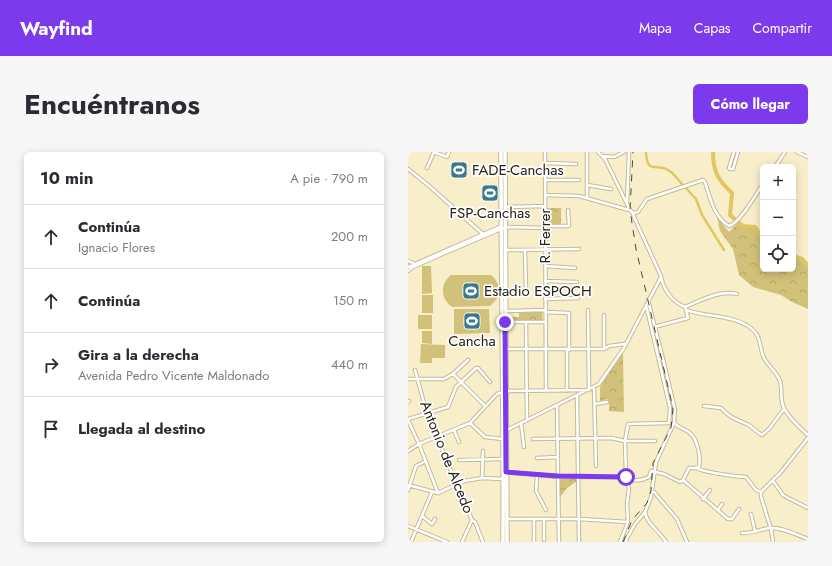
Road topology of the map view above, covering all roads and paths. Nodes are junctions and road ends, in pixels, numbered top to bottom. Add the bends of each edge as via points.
1 (434, 152) edge
2 (449, 152) edge
3 (501, 152) edge
4 (505, 152) edge
5 (545, 152) edge
6 (587, 152) edge
7 (598, 152) edge
8 (624, 152) edge
9 (629, 152) edge
10 (734, 152) edge
11 (738, 152) edge
12 (785, 152) edge
13 (797, 152) edge
14 (602, 156) junction
15 (808, 157) edge
16 (545, 163) junction
17 (576, 164) dead end
18 (777, 164) edge
19 (427, 168) dead end
20 (408, 170) edge
21 (545, 180) junction
22 (578, 180) dead end
23 (587, 185) junction
24 (760, 188) edge
25 (611, 189) dead end
26 (627, 191) junction
27 (621, 193) junction
28 (545, 195) junction
29 (587, 198) junction
30 (627, 205) junction
31 (545, 206) junction
32 (505, 207) junction
33 (568, 210) dead end
34 (630, 210) junction
35 (633, 213) junction
36 (503, 227) junction
37 (545, 227) junction
38 (485, 235) junction
39 (579, 249) dead end
40 (505, 250) junction
41 (525, 250) junction
42 (545, 250) junction
43 (408, 261) edge
44 (416, 264) junction
45 (410, 266) edge
46 (545, 266) junction
47 (576, 268) dead end
48 (408, 271) edge
49 (661, 276) junction
50 (545, 281) junction
51 (577, 282) dead end
52 (526, 290) dead end
53 (737, 294) dead end
54 (578, 298) dead end
55 (545, 299) junction
56 (648, 300) junction
57 (646, 305) junction
58 (686, 309) junction
59 (588, 310) dead end
60 (505, 311) junction
61 (545, 311) junction
62 (604, 315) dead end
63 (505, 322) junction
64 (526, 322) junction
65 (546, 322) junction
66 (653, 327) junction
67 (626, 344) junction
68 (505, 349) junction
69 (604, 349) junction
70 (527, 350) junction
71 (546, 350) junction
72 (568, 350) junction
73 (588, 350) junction
74 (663, 359) junction
75 (468, 360) dead end
76 (659, 360) junction
77 (415, 370) dead end
78 (453, 374) junction
79 (408, 379) edge
80 (418, 380) junction
81 (490, 382) dead end
82 (461, 383) junction
83 (594, 388) junction
84 (589, 390) junction
85 (526, 391) junction
86 (546, 391) junction
87 (567, 391) junction
88 (505, 392) junction
89 (577, 396) junction
90 (607, 402) dead end
91 (595, 404) junction
92 (486, 406) junction
93 (557, 406) junction
94 (704, 406) dead end
95 (784, 409) junction
96 (427, 414) junction
97 (408, 420) edge
98 (527, 420) junction
99 (470, 423) junction
100 (521, 423) junction
101 (674, 423) junction
102 (454, 430) junction
103 (506, 430) junction
104 (436, 437) junction
105 (808, 437) edge
106 (533, 438) dead end
107 (557, 438) junction
108 (577, 438) junction
109 (596, 438) junction
110 (504, 439) junction
111 (625, 440) junction
112 (655, 441) dead end
113 (459, 442) dead end
114 (419, 444) junction
115 (524, 447) dead end
116 (408, 451) edge
117 (482, 451) dead end
118 (558, 457) junction
119 (536, 458) dead end
120 (504, 459) junction
121 (459, 460) dead end
122 (482, 460) junction
123 (426, 461) junction
124 (596, 466) dead end
125 (697, 468) junction
126 (506, 472) junction
127 (654, 472) junction
128 (537, 475) junction
129 (558, 476) junction
130 (578, 476) junction
131 (626, 477) junction
132 (482, 478) junction
133 (504, 478) junction
134 (683, 480) junction
135 (773, 481) junction
136 (456, 484) junction
137 (409, 486) edge
138 (408, 490) edge
139 (710, 490) dead end
140 (653, 491) junction
141 (432, 492) junction
142 (761, 492) junction
143 (438, 493) junction
144 (703, 499) junction
145 (722, 504) dead end
146 (808, 508) edge
147 (739, 509) dead end
148 (546, 510) dead end
149 (718, 510) junction
150 (645, 512) junction
151 (751, 514) dead end
152 (422, 516) junction
153 (435, 519) dead end
154 (507, 519) junction
155 (534, 519) junction
156 (544, 519) junction
157 (559, 519) junction
158 (579, 519) junction
159 (472, 520) junction
160 (628, 522) junction
161 (408, 526) edge
162 (771, 528) junction
163 (416, 529) junction
164 (755, 531) junction
165 (742, 533) dead end
166 (808, 539) edge
167 (544, 540) dead end
168 (411, 542) edge
169 (446, 542) edge
170 (462, 542) edge
171 (483, 542) edge
172 (503, 542) edge
173 (507, 542) edge
174 (534, 542) edge
175 (559, 542) edge
176 (579, 542) edge
177 (620, 542) edge
178 (626, 542) edge
179 (666, 542) edge
180 (687, 542) edge
181 (773, 542) edge

1 - 2 street via 447,157
1 - 19 street
3 - 36 main road
4 - 32 main road
5 - 16 street, R. Ferrer
6 - 23 street
7 - 14 street
8 - 14 street via 614,157
9 - 26 street
10 - 11 street via 730,170
12 - 18 street
13 - 15 street
14 - 27 street
16 - 17 street
16 - 21 street, R. Ferrer
20 - 38 street
21 - 22 street
21 - 28 street, R. Ferrer
23 - 25 street
23 - 29 street
24 - 35 street via 740,217 729,226 716,213 702,180 647,199 638,212
26 - 27 street
26 - 30 street
27 - 30 street
28 - 29 street
28 - 31 street, R. Ferrer
29 - 34 street
30 - 34 street
31 - 32 street
31 - 37 street, R. Ferrer
32 - 36 main road
33 - 37 street via 569,226
34 - 35 street
35 - 49 street
36 - 37 street
36 - 38 street
36 - 40 main road
36 - 88 main road
37 - 42 street, R. Ferrer
38 - 44 street
39 - 42 street
40 - 41 street
40 - 60 main road
41 - 42 street
41 - 52 street
42 - 46 street, R. Ferrer
43 - 44 street
44 - 45 street
45 - 48 street
46 - 47 street
46 - 50 street, R. Ferrer
49 - 56 street
49 - 58 street via 667,293
50 - 51 street
50 - 55 street, R. Ferrer
53 - 58 street via 721,294 700,300
54 - 55 street
55 - 61 street, R. Ferrer
56 - 57 street
56 - 66 street
57 - 66 street
57 - 67 street
58 - 66 street via 688,318
58 - 95 street via 735,321 756,333 764,357 779,380
59 - 73 street
60 - 61 street
60 - 63 main road
61 - 65 street, R. Ferrer
61 - 72 street via 570,313
62 - 69 street
63 - 64 street
63 - 68 main road
64 - 65 street
64 - 70 street
65 - 71 street, R. Ferrer
66 - 74 street
66 - 76 street
67 - 69 street
67 - 83 street
68 - 70 street
68 - 88 main road
69 - 73 street
70 - 71 street
70 - 85 street
71 - 72 street
71 - 86 street, R. Ferrer
72 - 73 street
72 - 87 street
73 - 84 street
74 - 76 street
74 - 101 street via 675,410
75 - 78 street
76 - 111 street via 670,408 669,423 628,424
77 - 80 street, Antonio de Alcedo
78 - 80 street via 444,379
78 - 82 street
79 - 80 street
80 - 96 street, Antonio de Alcedo
81 - 82 street via 477,368
82 - 92 street
82 - 96 street via 454,390 448,407
83 - 84 street
83 - 91 street
84 - 87 street
84 - 89 street
85 - 86 street
85 - 88 street
85 - 98 street
86 - 87 street
88 - 92 street via 497,394
88 - 103 main road
88 - 110 main road
89 - 93 street
89 - 108 street
90 - 91 street
91 - 109 street
92 - 99 street
93 - 98 street
93 - 107 street
94 - 95 street via 721,408 733,419 762,435
95 - 105 street
96 - 97 street
96 - 104 street, Antonio de Alcedo
97 - 114 street
98 - 100 street
99 - 102 street
99 - 110 street via 485,436
100 - 103 street
100 - 115 street
101 - 125 street via 692,435 699,454
101 - 127 street
102 - 104 street
102 - 113 street
103 - 126 main road
104 - 114 street
104 - 136 street, Antonio de Alcedo
105 - 135 street
106 - 107 street
107 - 108 street
107 - 118 street
108 - 109 street
108 - 130 street
109 - 111 street
109 - 124 street
110 - 120 main road
111 - 112 street
111 - 131 street
114 - 116 street
114 - 123 street
117 - 122 street
118 - 119 street
118 - 129 street
120 - 122 street
120 - 133 main road
121 - 122 street
122 - 132 street
123 - 137 street via 416,466
123 - 143 street
125 - 134 street via 689,468
125 - 142 street via 746,477 756,490
126 - 128 street
126 - 154 main road
127 - 131 street via 651,471 649,477 640,481
127 - 134 street via 678,482
127 - 140 street
128 - 129 street
128 - 148 street via 536,490
129 - 130 street
129 - 157 street
130 - 131 street
130 - 158 street
131 - 160 street via 630,489 627,504
132 - 133 street
132 - 136 street
133 - 172 main road
134 - 144 street
135 - 142 street
135 - 146 street via 783,495
136 - 143 street
136 - 159 street, Antonio de Alcedo
137 - 138 street
137 - 141 street
139 - 144 street
140 - 150 street
140 - 180 street via 677,519
141 - 143 street
141 - 152 street
142 - 162 street
144 - 149 street
145 - 149 street
147 - 149 street via 731,520
150 - 178 street via 635,524
150 - 179 street via 648,522
151 - 164 street
152 - 153 street via 432,524
152 - 163 street
154 - 155 street
154 - 173 main road
155 - 156 street
155 - 174 street
156 - 157 street
156 - 167 street
157 - 158 street
157 - 175 street
158 - 160 street
158 - 176 street
159 - 170 street
159 - 171 street, Antonio de Alcedo
160 - 177 street
161 - 163 street
162 - 164 street
162 - 166 street
162 - 181 street
163 - 168 street
163 - 169 street
164 - 165 street

